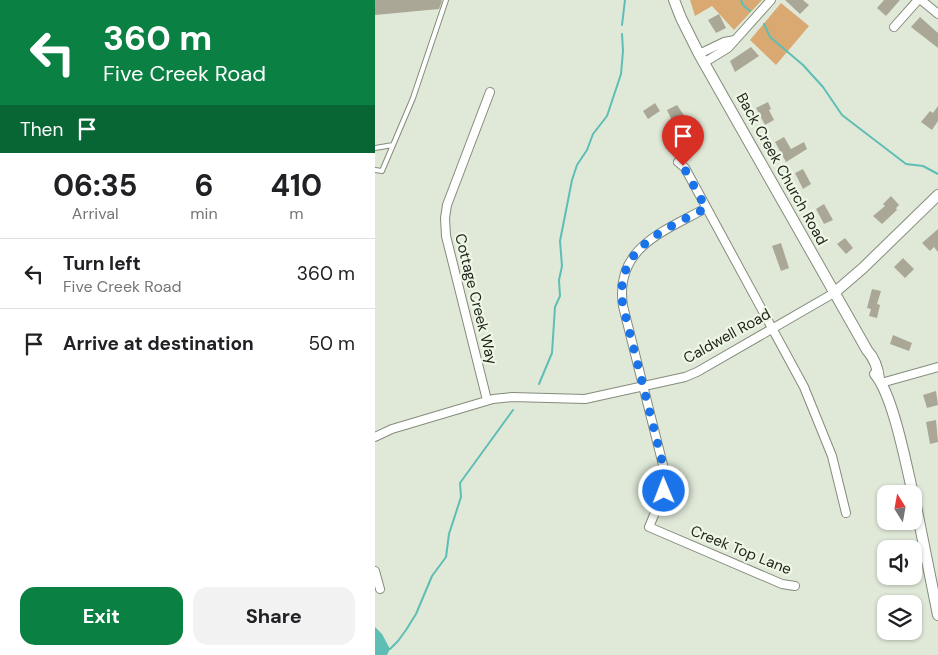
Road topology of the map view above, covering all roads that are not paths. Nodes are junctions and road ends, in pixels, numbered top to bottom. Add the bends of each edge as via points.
1 (447, 0) edge
2 (674, 0) edge
3 (771, 0) edge
4 (920, 0) edge
5 (938, 14) edge
6 (894, 27) dead end
7 (702, 58) junction
8 (490, 92) dead end
9 (393, 145) junction
10 (375, 148) edge
11 (678, 162) dead end
12 (375, 170) edge
13 (938, 195) edge
14 (706, 208) junction
15 (834, 293) junction
16 (772, 328) junction
17 (938, 367) edge
18 (880, 381) junction
19 (643, 387) junction
20 (487, 400) junction
21 (375, 437) edge
22 (910, 485) edge
23 (846, 513) dead end
24 (920, 530) edge
25 (375, 571) edge
26 (795, 586) dead end
27 (380, 589) dead end
28 (938, 614) edge

1 - 9 lane
2 - 7 street, Back Creek Church Road
3 - 7 street via 728,48
4 - 5 street
4 - 6 street
7 - 15 street, Back Creek Church Road
8 - 20 street, Cottage Creek Way via 447,205 445,224
9 - 10 lane
9 - 12 lane via 382,171
11 - 14 street via 685,168
13 - 15 street, Caldwell Road
14 - 16 street
14 - 19 street via 648,241 634,255 625,273 622,299
15 - 16 street, Caldwell Road
15 - 18 street, Back Creek Church Road via 867,350 866,358
16 - 19 street, Caldwell Road via 697,372
16 - 23 street via 819,421 832,456
17 - 18 street
18 - 22 street, Back Creek Church Road
19 - 20 street, Caldwell Road via 585,399 512,397
19 - 26 street, Creek Top Lane via 666,477 664,491 649,527 781,584
20 - 21 street, Caldwell Road
24 - 28 street, Back Creek Church Road
25 - 27 street

